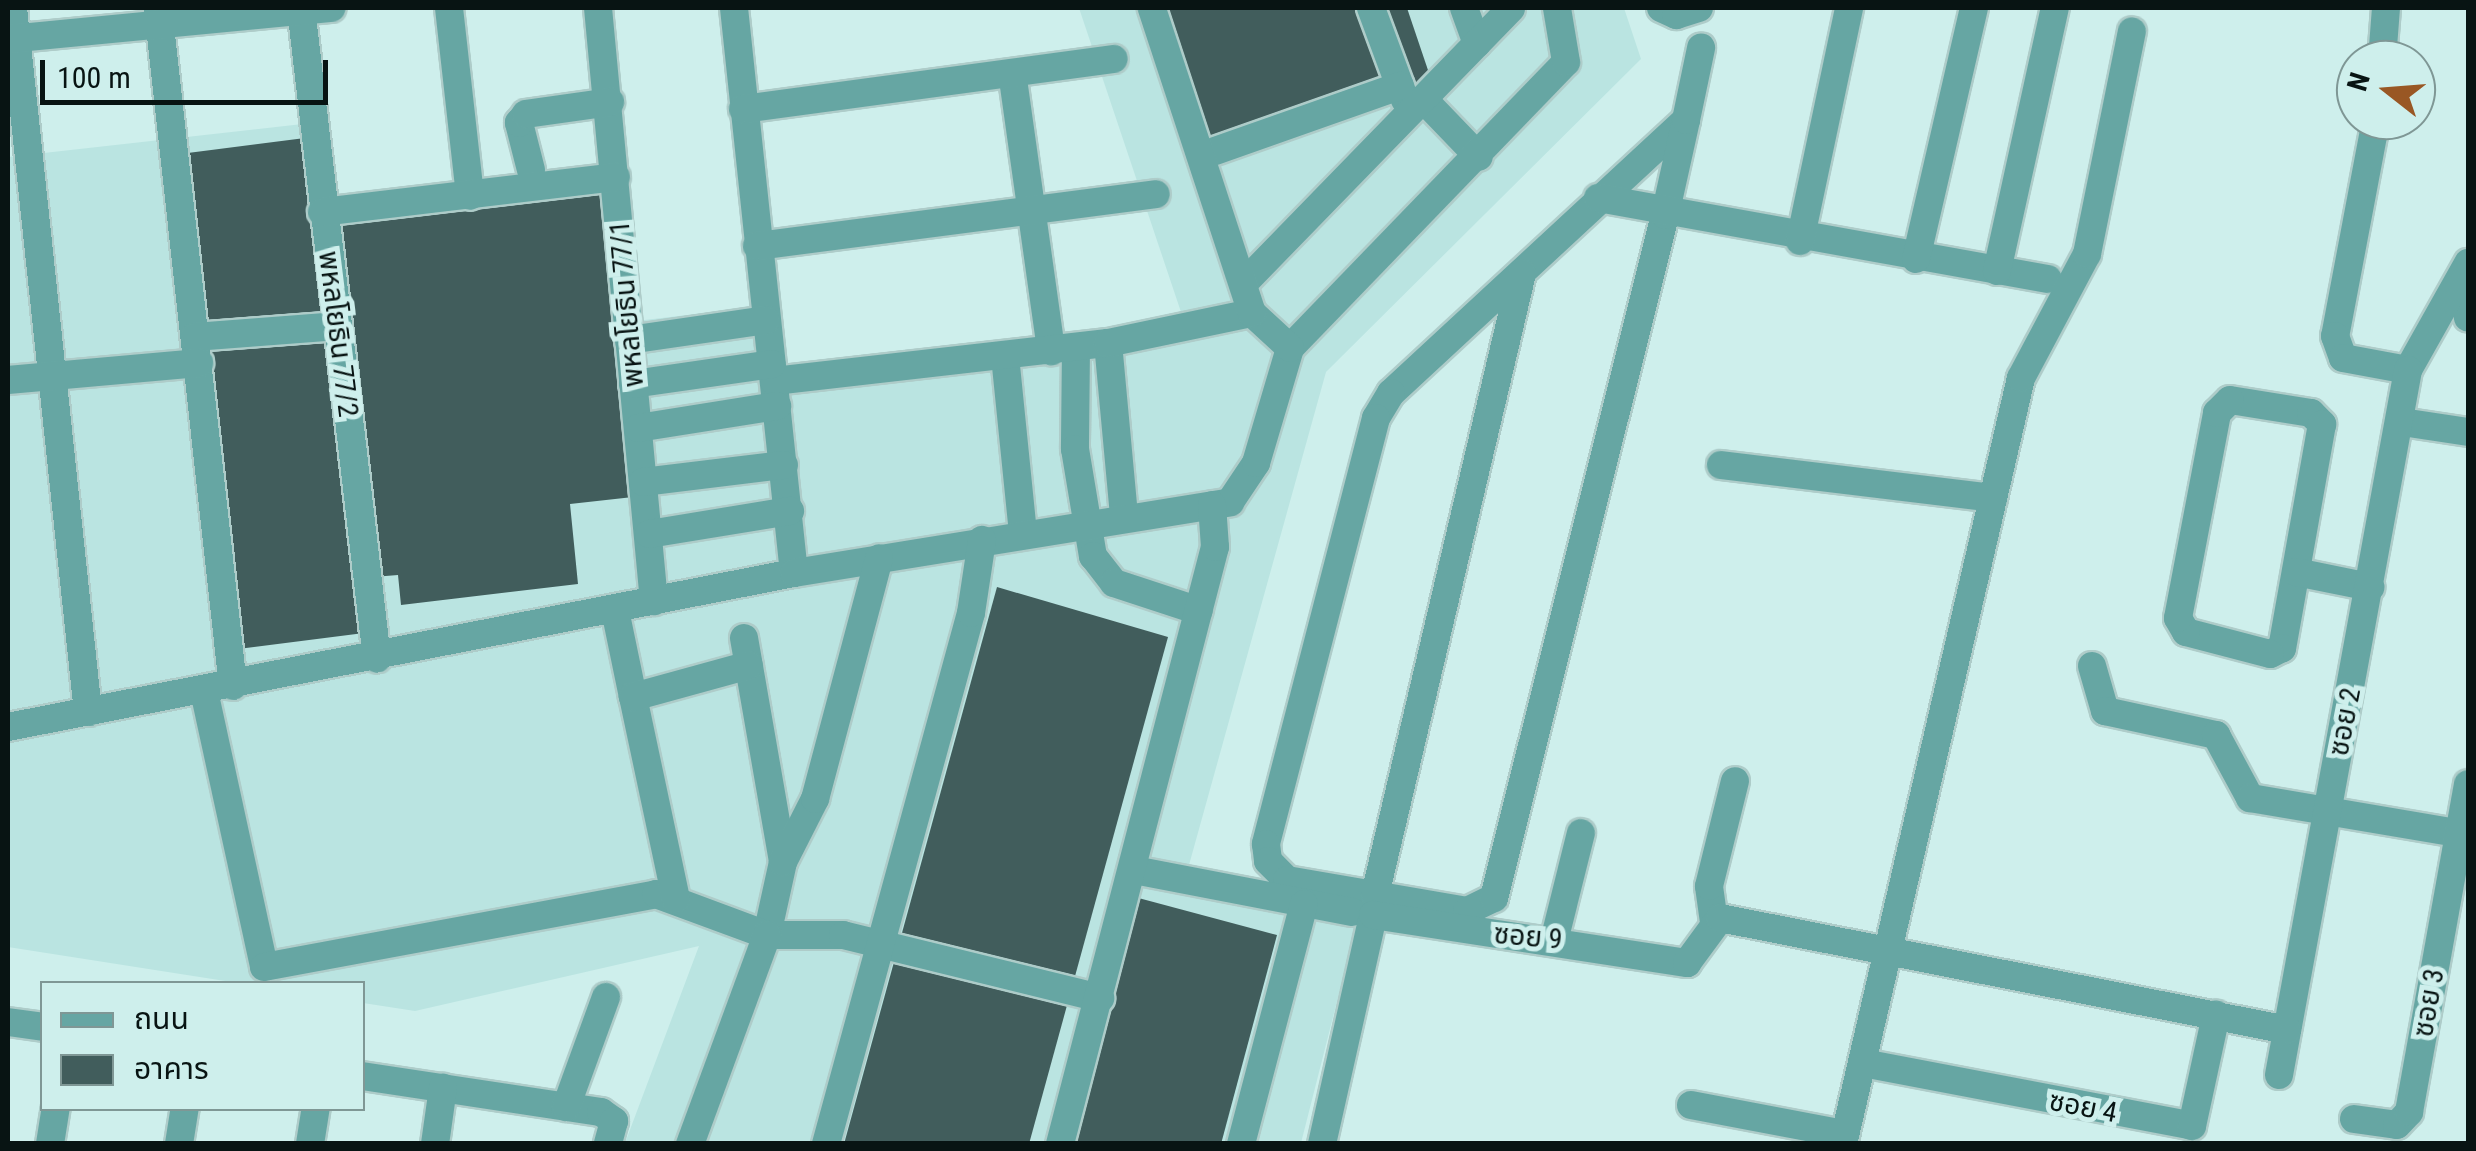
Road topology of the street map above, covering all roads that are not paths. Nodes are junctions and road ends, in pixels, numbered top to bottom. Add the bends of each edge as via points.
1 (13, 8) edge
2 (332, 8) edge
3 (449, 8) edge
4 (598, 8) edge
5 (734, 8) edge
6 (1152, 8) edge
7 (1371, 8) edge
8 (1464, 8) edge
9 (1557, 8) edge
10 (1661, 8) edge
11 (1699, 8) edge
12 (1850, 8) edge
13 (1974, 8) edge
14 (2055, 8) edge
15 (2383, 8) edge
16 (301, 9) edge
17 (1507, 9) edge
18 (159, 14) edge
19 (2132, 31) dead end
20 (12, 38) edge
21 (2382, 40) edge
22 (1478, 44) junction
23 (1701, 48) dead end
24 (1114, 60) dead end
25 (1014, 79) junction
26 (1400, 86) junction
27 (610, 102) junction
28 (743, 109) junction
29 (1418, 109) junction
30 (1686, 120) junction
31 (2372, 140) edge
32 (1215, 150) dead end
33 (1479, 156) junction
34 (19, 169) edge
35 (615, 169) junction
36 (531, 170) junction
37 (469, 185) junction
38 (1156, 194) dead end
39 (1598, 198) junction
40 (322, 212) junction
41 (1028, 214) junction
42 (1665, 215) junction
43 (1800, 241) junction
44 (758, 246) junction
45 (1916, 259) junction
46 (2465, 270) edge
47 (1998, 272) junction
48 (1522, 273) junction
49 (2048, 279) dead end
50 (1244, 283) junction
51 (1252, 312) junction
52 (2468, 318) edge
53 (766, 320) junction
54 (338, 326) junction
55 (629, 340) junction
56 (1108, 343) junction
57 (1290, 348) junction
58 (1063, 349) junction
59 (197, 350) junction
60 (1005, 356) junction
61 (2408, 370) junction
62 (52, 376) junction
63 (8, 380) edge
64 (633, 384) junction
65 (774, 384) junction
66 (2402, 422) junction
67 (638, 428) junction
68 (2468, 432) edge
69 (1721, 465) dead end
70 (784, 466) junction
71 (643, 482) junction
72 (1993, 498) junction
73 (1212, 504) junction
74 (790, 511) junction
75 (1124, 516) junction
76 (1082, 520) junction
77 (1023, 532) junction
78 (650, 534) junction
79 (982, 540) junction
80 (878, 558) junction
81 (2296, 572) junction
82 (794, 573) junction
83 (2370, 587) junction
84 (654, 601) junction
85 (615, 610) junction
86 (1199, 610) junction
87 (377, 659) junction
88 (2092, 666) dead end
89 (234, 686) junction
90 (204, 691) junction
91 (633, 697) junction
92 (88, 712) junction
93 (8, 727) edge
94 (1735, 781) dead end
95 (2468, 784) edge
96 (2328, 815) junction
97 (1581, 833) dead end
98 (2464, 834) edge
99 (783, 862) junction
100 (1134, 870) junction
101 (1375, 894) junction
102 (676, 898) junction
103 (1304, 904) junction
104 (1352, 912) dead end
105 (1714, 922) junction
106 (766, 935) junction
107 (1555, 938) junction
108 (880, 943) junction
109 (1889, 950) junction
110 (606, 998) dead end
111 (1100, 998) junction
112 (2216, 1016) junction
113 (8, 1022) edge
114 (40, 1027) edge
115 (2287, 1030) junction
116 (1862, 1063) junction
117 (2279, 1075) dead end
118 (365, 1076) edge
119 (443, 1088) junction
120 (1691, 1105) dead end
121 (566, 1107) junction
122 (56, 1111) edge
123 (184, 1111) edge
124 (316, 1111) edge
125 (2354, 1118) dead end
126 (611, 1132) edge
127 (1848, 1140) edge
128 (50, 1144) edge
129 (179, 1144) edge
130 (310, 1144) edge
131 (435, 1144) edge
132 (690, 1144) edge
133 (826, 1144) edge
134 (1060, 1144) edge
135 (1242, 1144) edge
136 (1322, 1144) edge

1 - 20 street
2 - 16 street
3 - 37 street
4 - 27 street, พหลโยธิน 77/1
5 - 28 street
6 - 50 street
7 - 26 street
8 - 22 street
9 - 33 street via 1566,62
10 - 11 street via 1676,16
12 - 43 street
13 - 45 street
14 - 47 street
15 - 21 street
16 - 18 street
16 - 40 street, พหลโยธิน 77/2
17 - 22 street
18 - 20 street
18 - 59 street
19 - 72 street via 2087,254 2021,378
20 - 34 street
22 - 29 street
23 - 30 street
24 - 25 street
25 - 28 street
25 - 41 street
26 - 29 street
26 - 32 street
27 - 35 street, พหลโยธิน 77/1
27 - 36 street via 526,114 519,123
28 - 44 street
29 - 33 street
29 - 50 street
30 - 39 street
30 - 42 street
31 - 61 street via 2334,336 2344,358
33 - 57 street
34 - 62 street
35 - 36 street
35 - 37 street
35 - 55 street, พหลโยธิน 77/1
36 - 37 street
37 - 40 street
38 - 41 street
39 - 42 street
39 - 48 street
40 - 54 street, พหลโยธิน 77/2
41 - 44 street
41 - 58 street
42 - 43 street
42 - 101 street via 1494,898 1467,911
43 - 45 street
44 - 53 street
45 - 47 street
46 - 52 street
46 - 61 street
47 - 49 street
48 - 101 street
48 - 101 street via 1376,418 1266,844 1268,862 1286,880
50 - 51 street
51 - 56 street
51 - 57 street
53 - 55 street
53 - 65 street
54 - 59 street
54 - 87 street, พหลโยธิน 77/2
55 - 64 street, พหลโยธิน 77/1
56 - 58 street
56 - 75 street
57 - 73 street via 1256,463 1230,502
58 - 60 street
58 - 76 street
59 - 62 street
59 - 89 street
60 - 65 street
60 - 77 street
61 - 66 street, ซอย 2
62 - 63 street
62 - 92 street
64 - 65 street
64 - 67 street, พหลโยธิน 77/1
65 - 67 street
65 - 70 street
66 - 68 street
66 - 83 street, ซอย 2
67 - 71 street, พหลโยธิน 77/1
69 - 72 street
70 - 71 street
70 - 74 street
71 - 78 street, พหลโยธิน 77/1
72 - 109 street
73 - 75 street
73 - 86 street via 1216,547
74 - 78 street
74 - 82 street
75 - 76 street
76 - 77 street
76 - 86 street via 1100,572 1114,584
77 - 79 street
78 - 84 street, พหลโยธิน 77/1
79 - 80 street
79 - 108 street
80 - 82 street
80 - 99 street via 815,799
81 - 81 street via 2319,416 2221,403 2180,627 2276,652
81 - 83 street
82 - 84 street
83 - 96 street, ซอย 2
84 - 85 street
85 - 87 street
85 - 91 street
86 - 100 street
87 - 89 street
88 - 96 street via 2105,711 2216,735 2250,798
89 - 90 street
90 - 92 street
90 - 102 street via 264,967 656,894
91 - 99 street via 746,652
91 - 102 street
92 - 93 street
94 - 105 street via 1709,886
95 - 98 street
96 - 98 street
96 - 115 street, ซอย 2
97 - 107 street
98 - 125 street, ซอย 3 via 2410,1112 2397,1125
99 - 106 street
100 - 103 street
100 - 111 street
102 - 106 street
103 - 104 street
103 - 135 street
105 - 107 street, ซอย 9 via 1687,964
105 - 109 street
106 - 108 street
106 - 132 street
107 - 136 street, ซอย 9 via 1373,915
108 - 111 street
108 - 133 street
109 - 112 street
109 - 116 street
110 - 121 street
111 - 134 street
112 - 115 street
112 - 116 street, ซอย 4 via 2192,1126
113 - 114 street
115 - 117 street, ซอย 2
116 - 127 street
118 - 119 street
119 - 121 street
119 - 131 street
120 - 127 street
121 - 126 street
122 - 128 street
123 - 129 street
124 - 130 street

